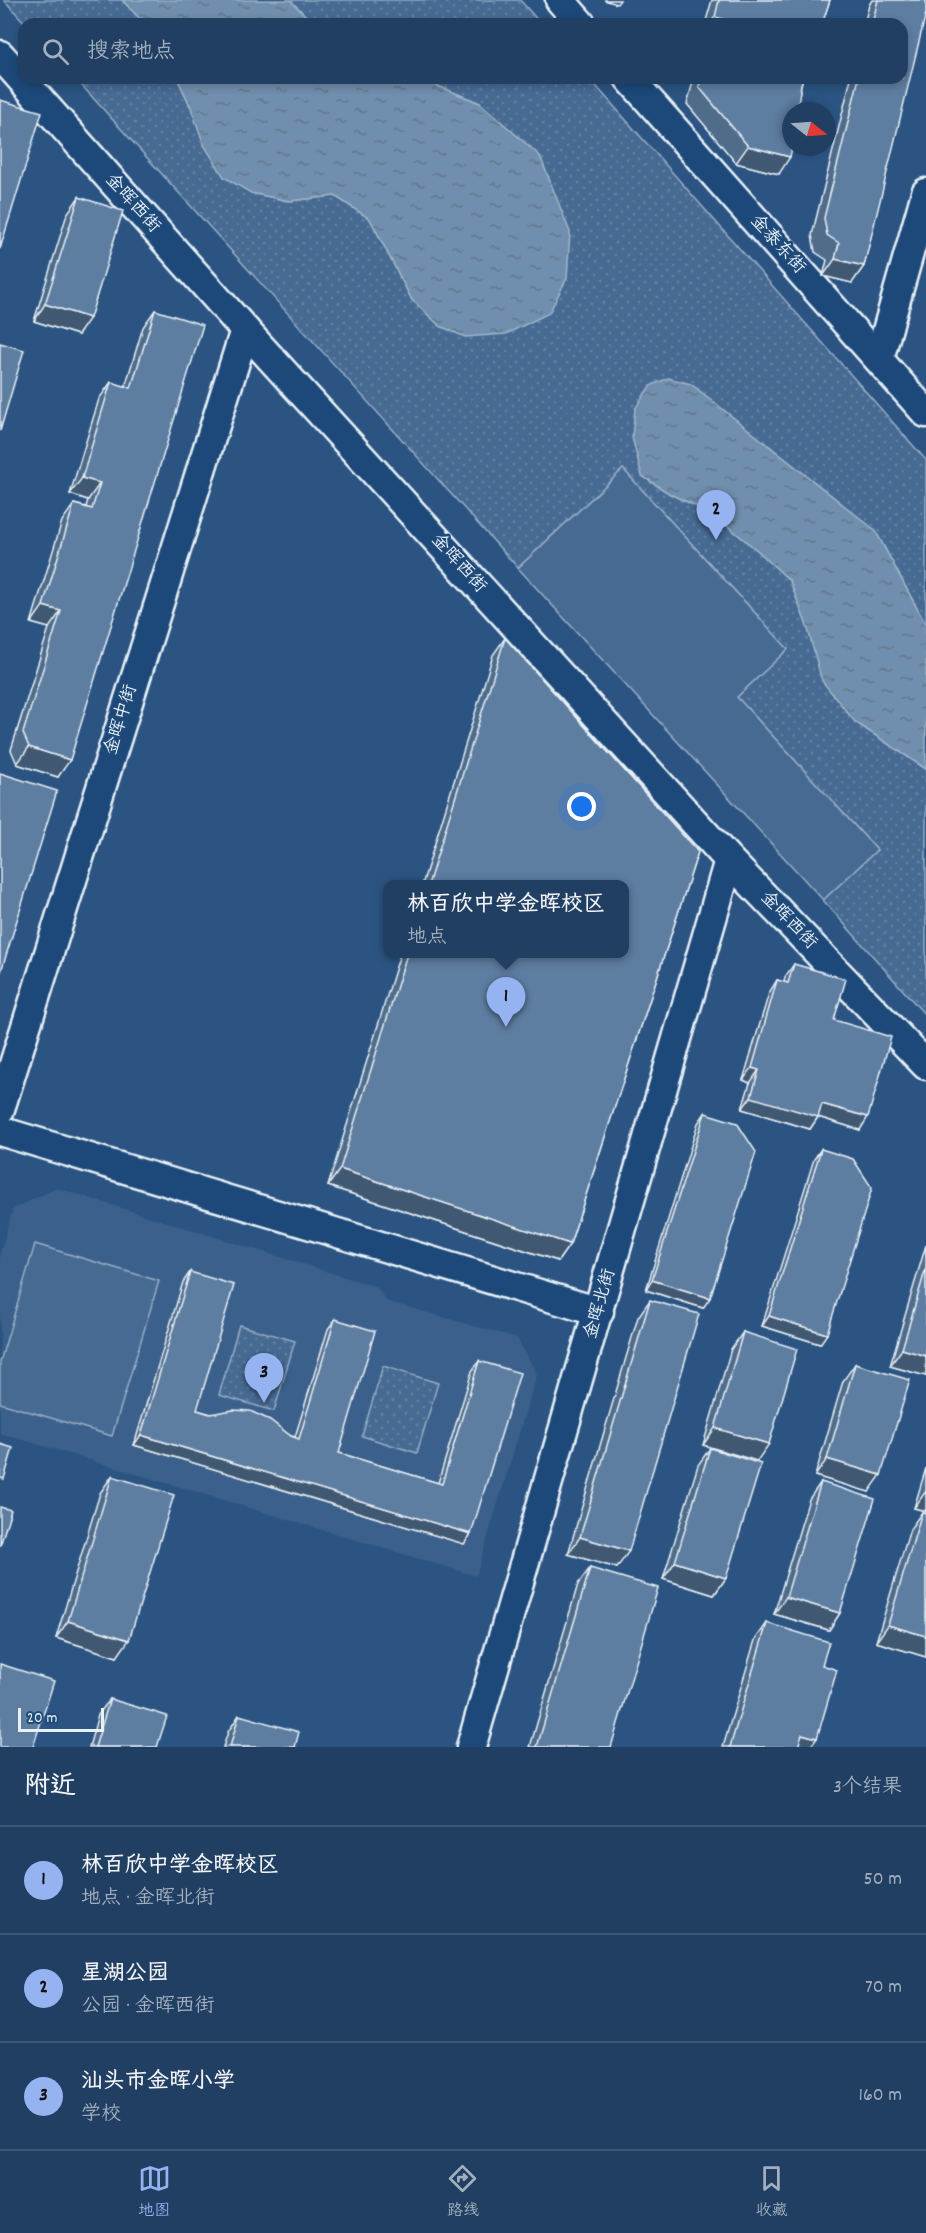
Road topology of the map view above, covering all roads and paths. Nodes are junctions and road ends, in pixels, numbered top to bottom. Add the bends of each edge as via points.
1 (560, 0) edge
2 (576, 18) edge
3 (0, 55) edge
4 (18, 75) edge
5 (26, 84) edge
6 (634, 84) edge
7 (926, 193) edge
8 (245, 330) junction
9 (879, 359) junction
10 (926, 413) edge
11 (729, 860) junction
12 (926, 1065) edge
13 (0, 1109) edge
14 (0, 1131) edge
15 (599, 1312) junction
16 (471, 1747) edge

1 - 2 street
3 - 4 street, 金晖西街
5 - 8 street, 金晖西街
6 - 9 street, 金泰东街
7 - 9 street
8 - 11 street, 金晖西街
8 - 13 street, 金晖中街
9 - 10 street, 金泰东街
11 - 12 street, 金晖西街
11 - 15 street, 金晖北街
14 - 15 street
15 - 16 street, 金晖北街

